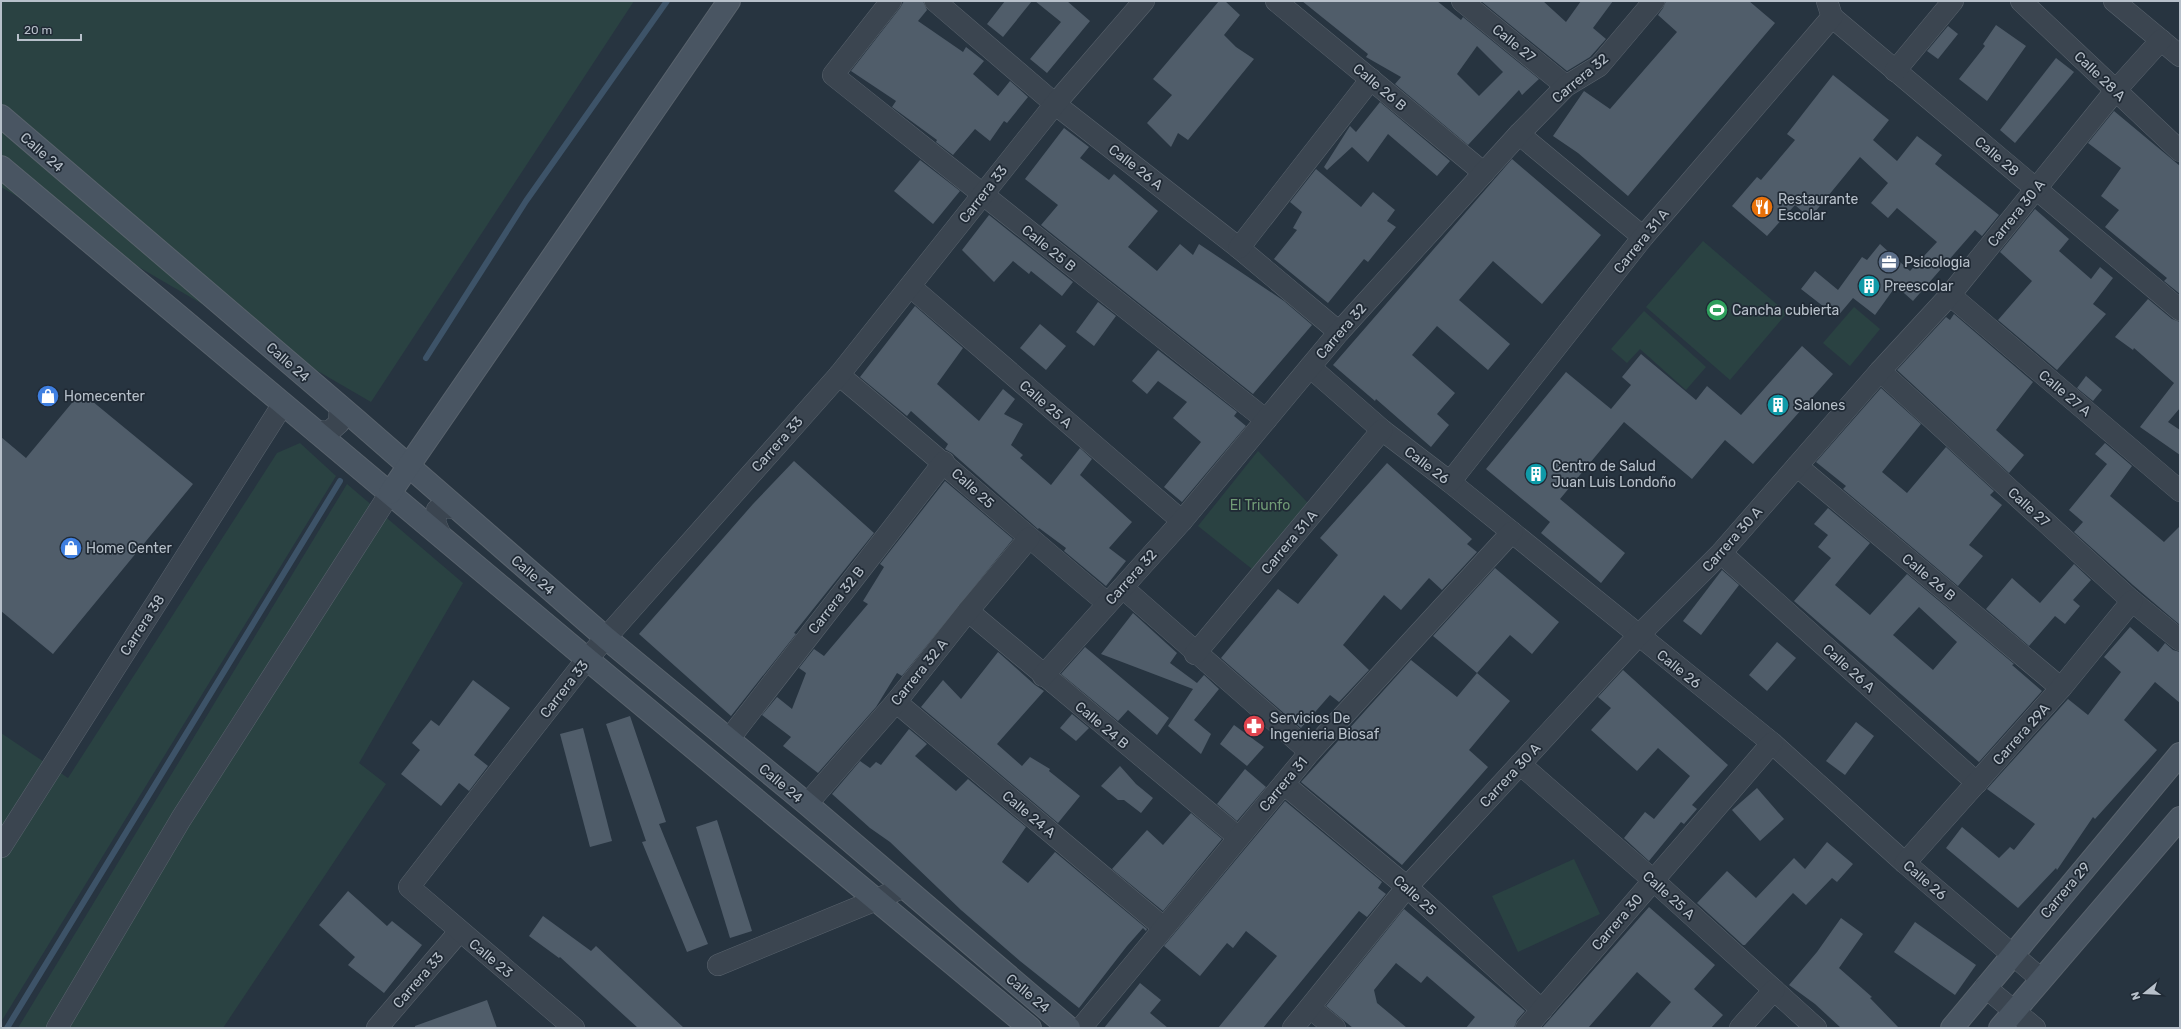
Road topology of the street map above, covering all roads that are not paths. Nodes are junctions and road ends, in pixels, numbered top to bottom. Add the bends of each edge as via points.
1 (729, 1) edge
2 (891, 1) edge
3 (935, 1) edge
4 (1276, 1) edge
5 (1462, 1) edge
6 (1654, 1) edge
7 (1953, 1) edge
8 (2021, 1) edge
9 (2114, 1) edge
10 (1137, 4) edge
11 (1828, 8) edge
12 (2161, 40) junction
13 (2180, 56) edge
14 (1895, 71) junction
15 (1371, 79) junction
16 (1566, 86) junction
17 (2115, 91) junction
18 (1056, 104) junction
19 (1, 116) edge
20 (1519, 134) junction
21 (2180, 151) edge
22 (1, 167) edge
23 (1484, 173) junction
24 (2035, 189) junction
25 (983, 194) junction
26 (1643, 238) junction
27 (1239, 248) junction
28 (911, 287) junction
29 (1950, 295) junction
30 (2180, 310) edge
31 (1339, 332) junction
32 (1310, 367) junction
33 (1880, 371) junction
34 (838, 375) junction
35 (283, 404) junction
36 (340, 406) junction
37 (1266, 420) junction
38 (1382, 430) junction
39 (316, 432) junction
40 (944, 462) junction
41 (1797, 466) junction
42 (409, 468) junction
43 (1450, 482) junction
44 (2180, 491) edge
45 (390, 493) junction
46 (455, 508) junction
47 (1182, 521) junction
48 (1512, 532) junction
49 (441, 536) junction
50 (1029, 538) junction
51 (1721, 553) junction
52 (1122, 588) junction
53 (2132, 601) junction
54 (1107, 603) junction
55 (968, 611) junction
56 (1638, 636) junction
57 (606, 638) junction
58 (2180, 640) edge
59 (1195, 654) junction
60 (587, 660) junction
61 (1043, 676) junction
62 (2061, 688) junction
63 (896, 702) junction
64 (729, 739) junction
65 (1772, 743) junction
66 (1310, 752) junction
67 (2180, 754) edge
68 (1520, 764) junction
69 (1977, 783) junction
70 (1284, 784) junction
71 (807, 804) junction
72 (2180, 818) edge
73 (1238, 837) junction
74 (1, 847) edge
75 (1905, 863) junction
76 (1653, 880) junction
77 (409, 887) joint
78 (903, 887) junction
79 (1408, 887) junction
80 (876, 900) junction
81 (1163, 927) junction
82 (460, 932) junction
83 (2012, 954) junction
84 (718, 965) dead end
85 (2041, 979) junction
86 (1985, 987) junction
87 (1774, 990) junction
88 (1310, 1008) junction
89 (1542, 1010) junction
90 (2014, 1011) junction
91 (57, 1028) edge
92 (377, 1028) edge
93 (574, 1028) edge
94 (1030, 1028) edge
95 (1069, 1028) edge
96 (1081, 1028) edge
97 (1293, 1028) edge
98 (1335, 1028) edge
99 (1526, 1028) edge
100 (1740, 1028) edge
101 (1816, 1028) edge
102 (1952, 1028) edge
103 (2000, 1028) edge
104 (2035, 1028) edge

1 - 42 street
2 - 25 street, Calle 25 B via 833,75
3 - 18 street, Calle 26 A
4 - 15 street, Calle 26 B
5 - 16 street, Calle 27
6 - 16 street, Carrera 32 via 1599,66
7 - 14 street
8 - 17 street, Calle 28 A
9 - 12 street
10 - 18 street, Carrera 33
11 - 14 street, Calle 28
11 - 26 street, Carrera 31 A
12 - 13 street
12 - 17 street, Carrera 30 A
14 - 24 street, Calle 28
15 - 23 street, Calle 26 B
15 - 27 street
16 - 20 street, Carrera 32
17 - 21 street, Calle 28 A
17 - 24 street, Carrera 30 A
18 - 25 street, Carrera 33
18 - 27 street, Calle 26 A
19 - 36 street, Calle 24
20 - 23 street, Carrera 32
20 - 26 street
22 - 35 street, Calle 24
23 - 31 street, Carrera 32
24 - 29 street, Carrera 30 A
24 - 30 street, Calle 28
25 - 28 street, Carrera 33
25 - 37 street, Calle 25 B
26 - 43 street, Carrera 31 A
27 - 31 street, Calle 26 A
28 - 34 street, Carrera 33
28 - 47 street, Calle 25 A
29 - 33 street, Carrera 30 A
29 - 44 street, Calle 27 A
31 - 32 street, Carrera 32
32 - 37 street, Carrera 32
32 - 38 street, Calle 26
33 - 41 street, Carrera 30 A
33 - 53 street, Calle 27
34 - 40 street, Calle 25
34 - 57 street, Carrera 33
35 - 39 street, Calle 24
35 - 74 street, Carrera 38
36 - 39 street via 339,423 330,431
36 - 42 street, Calle 24
37 - 47 street, Carrera 32
38 - 43 street, Calle 26
38 - 59 street, Carrera 31 A
39 - 45 street, Calle 24
40 - 50 street, Calle 25
40 - 64 street, Carrera 32 B
41 - 51 street, Carrera 30 A
41 - 62 street, Calle 26 B
42 - 45 street
42 - 46 street, Calle 24
43 - 48 street, Calle 26
45 - 49 street, Calle 24
45 - 91 street via 182,819
46 - 49 street via 442,507 437,510 435,522
46 - 57 street, Calle 24
47 - 52 street, Carrera 32
48 - 56 street, Calle 26
48 - 66 street, Carrera 31
49 - 60 street, Calle 24
50 - 54 street, Calle 25
50 - 55 street, Carrera 32 A
51 - 56 street, Carrera 30 A
51 - 69 street, Calle 26 A
52 - 54 street, Carrera 32
52 - 59 street
53 - 58 street, Calle 27
53 - 62 street, Carrera 29A
54 - 61 street, Carrera 32
55 - 61 street, Calle 24 B
55 - 63 street, Carrera 32 A
56 - 65 street, Calle 26
56 - 68 street, Carrera 30 A
57 - 60 street, Carrera 33
57 - 64 street, Calle 24
59 - 66 street
60 - 77 street, Carrera 33
60 - 80 street, Calle 24
61 - 73 street, Calle 24 B
62 - 69 street, Carrera 29A
63 - 71 street, Carrera 32 A
63 - 81 street, Calle 24 A
64 - 71 street, Calle 24
65 - 75 street, Calle 26
65 - 76 street, Carrera 30
66 - 70 street, Carrera 31
67 - 83 street, Carrera 29
68 - 76 street, Calle 25 A
68 - 79 street, Carrera 30 A
69 - 75 street, Carrera 29A
70 - 73 street, Carrera 31
70 - 79 street, Calle 25
71 - 78 street, Calle 24
72 - 85 street
73 - 81 street, Carrera 31
75 - 83 street, Calle 26
76 - 87 street, Calle 25 A
76 - 89 street, Carrera 30
77 - 82 street, Calle 23
78 - 80 street
78 - 95 street, Calle 24
79 - 88 street, Carrera 30 A
79 - 89 street, Calle 25
80 - 84 street
80 - 94 street, Calle 24
81 - 96 street, Carrera 31
82 - 92 street, Carrera 33
82 - 93 street, Calle 23
83 - 85 street, Calle 26
83 - 86 street, Carrera 29
85 - 90 street
86 - 90 street
86 - 102 street, Carrera 29
87 - 100 street
87 - 101 street, Calle 25 A
88 - 97 street, Carrera 30 A
88 - 98 street
89 - 99 street, Carrera 30
90 - 103 street
90 - 104 street

